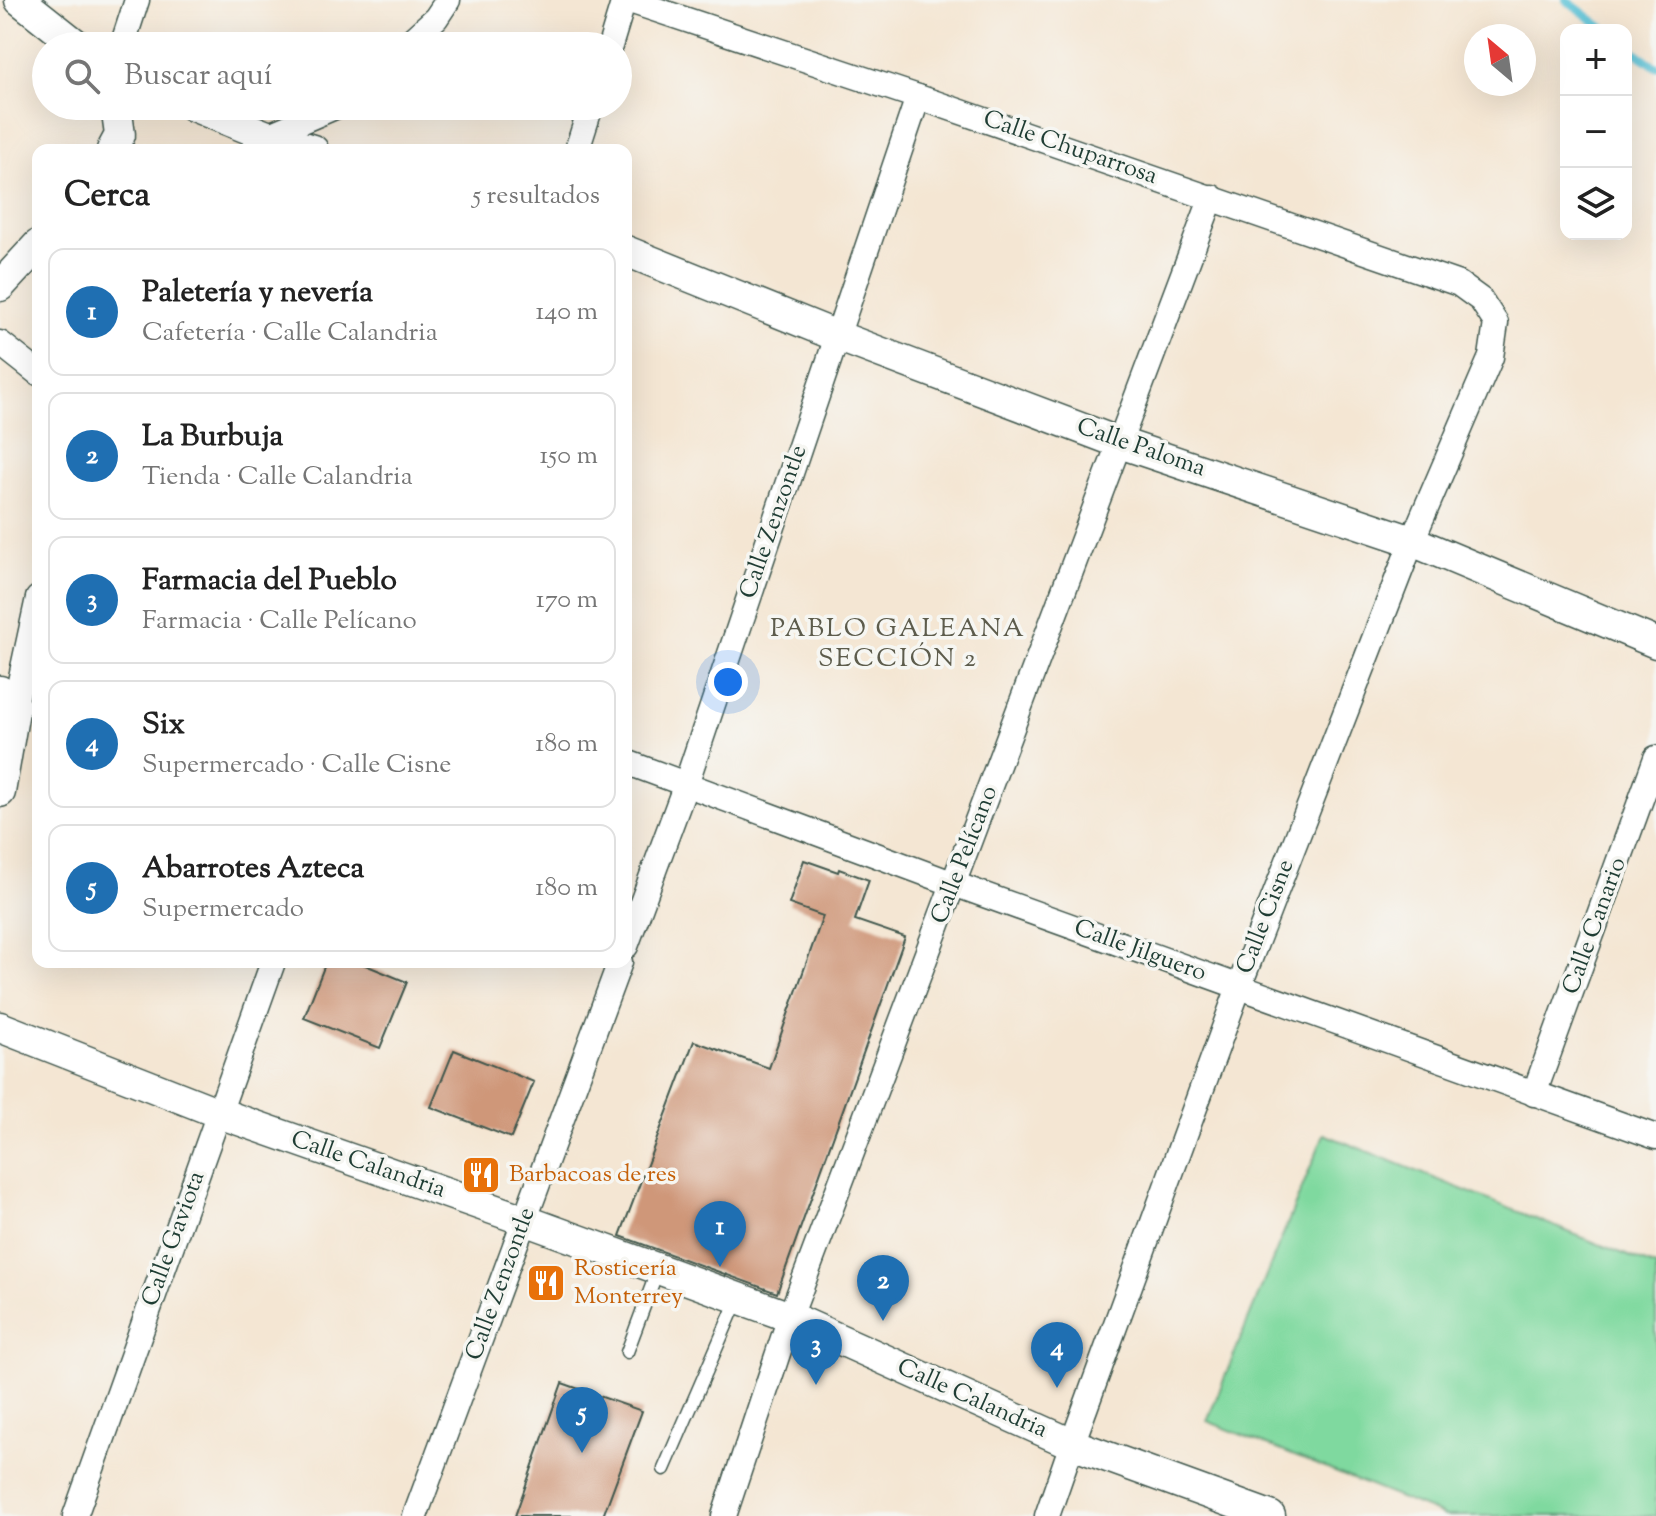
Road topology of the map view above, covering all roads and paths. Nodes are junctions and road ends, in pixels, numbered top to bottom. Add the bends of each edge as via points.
1 (20, 0) edge
2 (137, 0) edge
3 (448, 0) edge
4 (626, 0) edge
5 (60, 32) edge
6 (127, 32) edge
7 (420, 32) edge
8 (615, 32) edge
9 (918, 97) junction
10 (118, 120) edge
11 (220, 120) edge
12 (309, 120) edge
13 (587, 120) edge
14 (264, 143) edge
15 (115, 144) edge
16 (579, 144) edge
17 (1212, 197) junction
18 (32, 251) edge
19 (632, 253) edge
20 (0, 286) edge
21 (1496, 323) joint
22 (837, 336) junction
23 (0, 343) edge
24 (32, 368) edge
25 (1120, 443) junction
26 (1412, 541) junction
27 (32, 618) edge
28 (1656, 643) edge
29 (8, 698) edge
30 (1656, 758) edge
31 (632, 764) edge
32 (686, 784) junction
33 (0, 792) edge
34 (954, 884) junction
35 (632, 930) edge
36 (271, 968) edge
37 (618, 968) edge
38 (1239, 987) junction
39 (0, 1027) edge
40 (1534, 1094) junction
41 (219, 1113) junction
42 (1656, 1137) edge
43 (524, 1220) junction
44 (658, 1269) junction
45 (738, 1298) junction
46 (790, 1317) junction
47 (627, 1352) dead end
48 (1072, 1444) junction
49 (664, 1469) dead end
50 (75, 1516) edge
51 (415, 1516) edge
52 (724, 1516) edge
53 (1047, 1516) edge
54 (1270, 1516) edge

1 - 5 street
2 - 6 street
3 - 7 street
4 - 8 street
4 - 9 street, Calle Chuparrosa
9 - 17 street, Calle Chuparrosa
9 - 22 street, Calle Zenzontle
10 - 15 street
11 - 14 street
12 - 14 street
13 - 16 street
17 - 21 street, Calle Chuparrosa via 1459,284 1481,300
17 - 25 street, Calle Pelícano
18 - 20 street
19 - 22 street, Calle Paloma
21 - 26 street, Calle Cisne via 1491,357
22 - 25 street, Calle Paloma
22 - 32 street, Calle Zenzontle
23 - 24 street
25 - 26 street, Calle Paloma
25 - 34 street, Calle Pelícano
26 - 28 street, Calle Paloma
26 - 38 street, Calle Cisne
27 - 29 street
29 - 33 street
30 - 40 street, Calle Canario
31 - 32 street, Calle Jilguero
32 - 34 street, Calle Jilguero
32 - 35 street, Calle Zenzontle
34 - 38 street, Calle Jilguero
34 - 46 street, Calle Pelícano
36 - 41 street, Calle Gaviota
37 - 43 street, Calle Zenzontle
38 - 40 street, Calle Jilguero
38 - 48 street, Calle Cisne
39 - 41 street, Calle Calandria
40 - 42 street, Calle Jilguero
41 - 43 street, Calle Calandria
41 - 50 street, Calle Gaviota
43 - 44 street, Calle Calandria
43 - 51 street, Calle Zenzontle
44 - 45 street, Calle Calandria
44 - 47 lane
45 - 46 street, Calle Calandria
45 - 49 lane
46 - 48 street, Calle Calandria
46 - 52 street, Calle Pelícano
48 - 53 street, Calle Cisne
48 - 54 street, Calle Calandria

